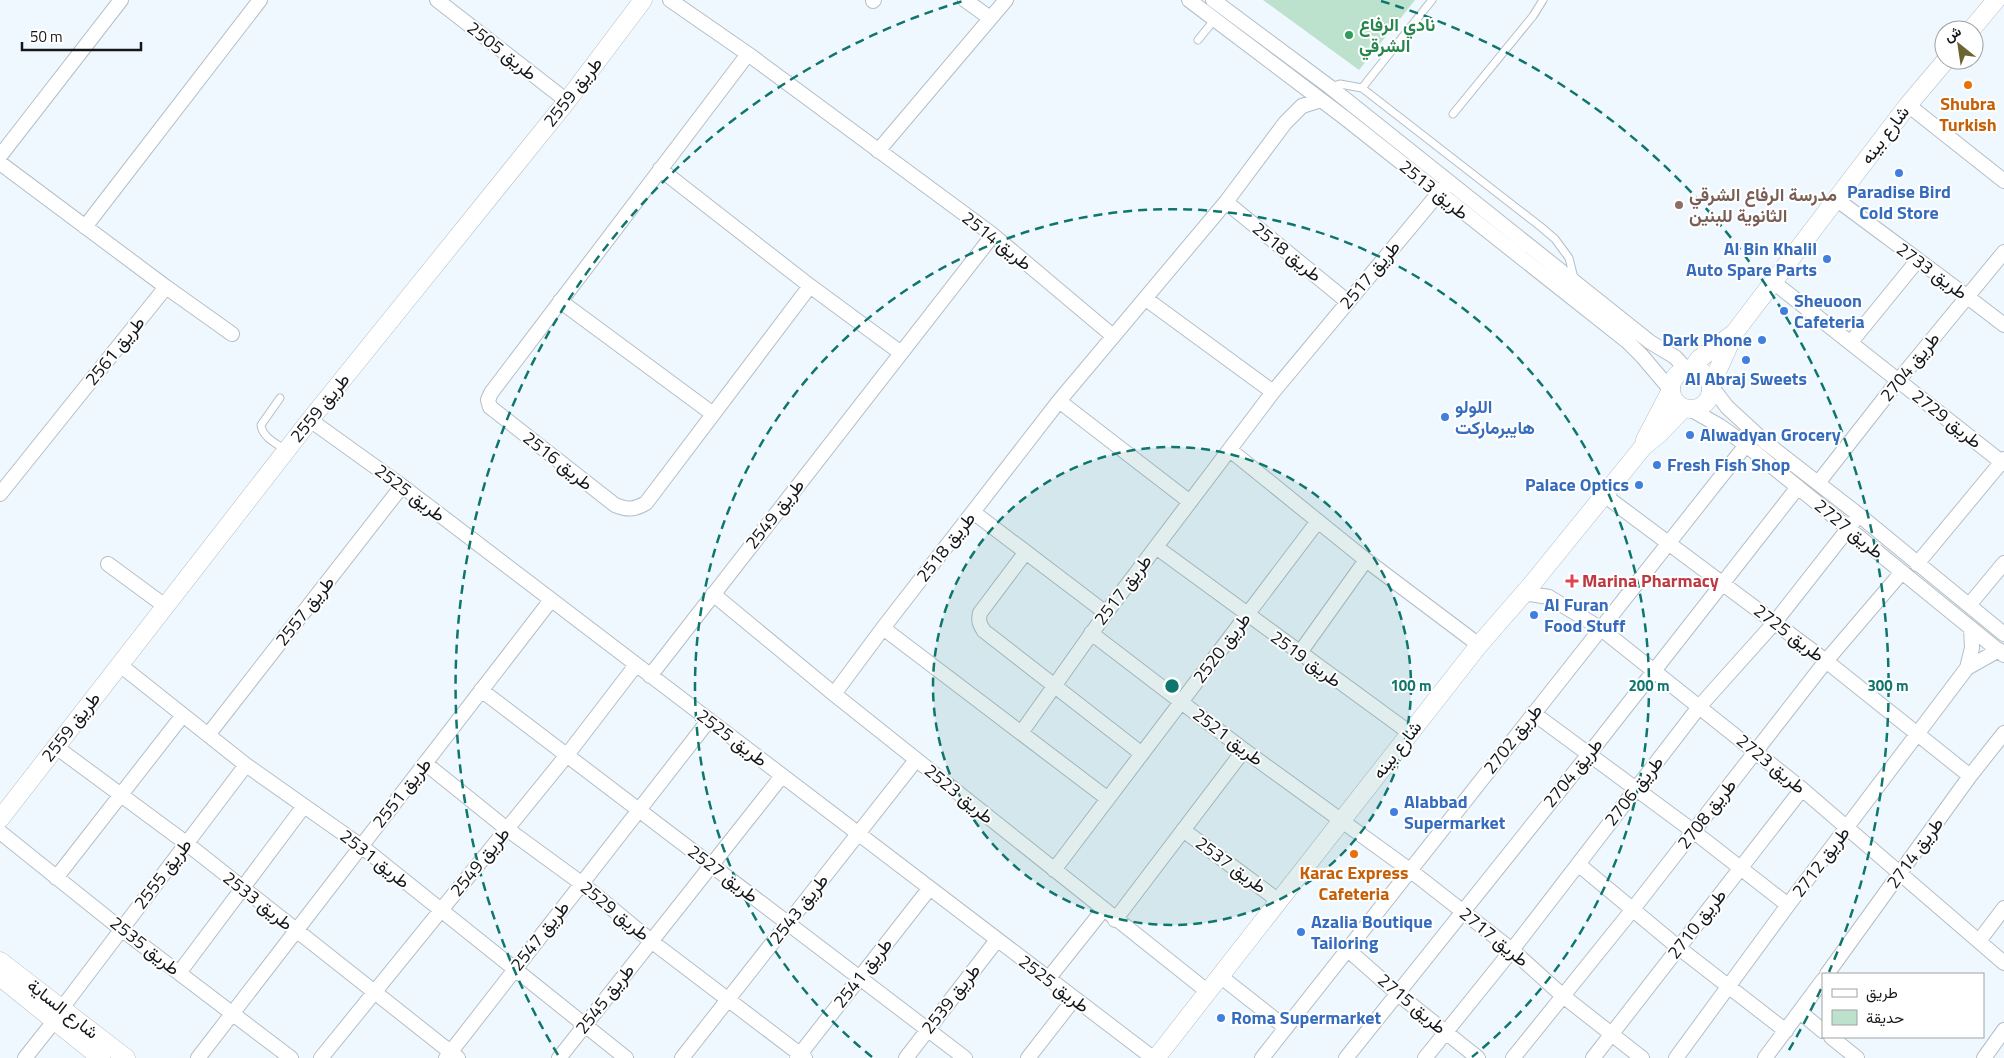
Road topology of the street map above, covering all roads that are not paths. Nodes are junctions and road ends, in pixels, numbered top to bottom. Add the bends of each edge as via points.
1 (122, 0) edge
2 (260, 0) edge
3 (437, 0) edge
4 (643, 0) edge
5 (670, 0) edge
6 (965, 0) edge
7 (1006, 0) edge
8 (1189, 0) edge
9 (1213, 0) edge
10 (1432, 0) edge
11 (1543, 0) edge
12 (1996, 0) edge
13 (990, 18) junction
14 (1215, 19) junction
15 (1979, 20) edge
16 (1198, 40) dead end
17 (748, 54) junction
18 (1938, 70) edge
19 (1330, 88) junction
20 (1362, 88) junction
21 (1321, 100) junction
22 (567, 101) junction
23 (1908, 105) junction
24 (1453, 114) dead end
25 (878, 151) junction
26 (0, 156) edge
27 (0, 163) edge
28 (660, 170) junction
29 (2004, 181) edge
30 (1448, 182) junction
31 (1438, 193) junction
32 (1836, 199) junction
33 (1226, 202) junction
34 (85, 227) junction
35 (992, 235) junction
36 (2004, 252) edge
37 (1917, 261) junction
38 (1772, 281) junction
39 (1576, 283) junction
40 (810, 286) junction
41 (166, 287) junction
42 (1968, 296) junction
43 (1146, 299) junction
44 (560, 301) junction
45 (1348, 302) junction
46 (2004, 325) edge
47 (1735, 332) junction
48 (232, 334) dead end
49 (1112, 336) junction
50 (1851, 342) junction
51 (901, 353) junction
52 (1689, 369) junction
53 (1898, 381) junction
54 (1711, 386) junction
55 (1670, 391) junction
56 (1274, 392) junction
57 (280, 398) dead end
58 (1059, 402) junction
59 (1687, 409) junction
60 (713, 414) junction
61 (310, 420) junction
62 (1746, 445) junction
63 (1643, 447) junction
64 (1230, 450) junction
65 (286, 451) junction
66 (2003, 462) edge
67 (1818, 483) junction
68 (402, 486) junction
69 (1798, 487) junction
70 (0, 494) edge
71 (1604, 495) junction
72 (1190, 502) junction
73 (973, 512) junction
74 (1859, 515) junction
75 (1318, 521) junction
76 (1848, 528) junction
77 (1669, 542) junction
78 (1156, 547) junction
79 (1025, 553) junction
80 (1366, 560) junction
81 (2004, 563) edge
82 (108, 564) dead end
83 (1918, 564) junction
84 (1902, 572) junction
85 (1722, 582) junction
86 (713, 594) junction
87 (1521, 596) junction
88 (551, 600) junction
89 (1970, 604) junction
90 (166, 606) junction
91 (1106, 613) junction
92 (1247, 615) junction
93 (1775, 622) junction
94 (883, 628) junction
95 (1600, 628) junction
96 (1971, 628) junction
97 (2003, 632) edge
98 (1091, 633) junction
99 (1478, 645) junction
100 (2001, 653) edge
101 (1300, 654) junction
102 (1826, 661) junction
103 (120, 665) junction
104 (636, 665) junction
105 (1967, 668) junction
106 (1654, 670) junction
107 (650, 676) junction
108 (1055, 684) junction
109 (482, 690) junction
110 (834, 694) junction
111 (1181, 702) junction
112 (1699, 707) junction
113 (1533, 713) junction
114 (183, 715) junction
115 (708, 720) junction
116 (1021, 733) junction
117 (1410, 733) junction
118 (2004, 733) edge
119 (1916, 734) junction
120 (208, 735) junction
121 (56, 747) junction
122 (1244, 750) junction
123 (1756, 751) junction
124 (1142, 754) junction
125 (1588, 754) junction
126 (567, 755) junction
127 (916, 760) junction
128 (425, 763) junction
129 (246, 765) junction
130 (782, 776) junction
131 (1970, 776) junction
132 (1636, 789) junction
133 (1802, 789) junction
134 (120, 796) junction
135 (1108, 799) junction
136 (304, 806) junction
137 (639, 810) junction
138 (0, 819) edge
139 (1342, 821) junction
140 (1847, 828) junction
141 (507, 829) junction
142 (1183, 830) junction
143 (1693, 831) junction
144 (0, 832) edge
145 (858, 834) junction
146 (186, 844) junction
147 (361, 846) junction
148 (1578, 864) junction
149 (712, 865) junction
150 (1741, 868) junction
151 (1054, 870) junction
152 (1411, 871) junction
153 (1900, 874) junction
154 (56, 878) junction
155 (581, 883) junction
156 (242, 888) junction
157 (929, 889) junction
158 (1279, 901) junction
159 (1788, 905) junction
160 (2004, 908) edge
161 (1633, 909) junction
162 (441, 910) junction
163 (1103, 910) junction
164 (1462, 912) junction
165 (1115, 920) junction
166 (788, 923) junction
167 (121, 929) junction
168 (297, 931) junction
169 (997, 940) junction
170 (652, 941) junction
171 (1979, 941) junction
172 (1679, 948) junction
173 (1347, 949) junction
174 (1512, 950) junction
175 (0, 961) edge
176 (2004, 963) edge
177 (514, 969) junction
178 (178, 973) junction
179 (1828, 973) edge
180 (1220, 976) junction
181 (0, 977) edge
182 (860, 978) junction
183 (1048, 979) junction
184 (1822, 981) edge
185 (1728, 986) junction
186 (1207, 991) junction
187 (375, 992) junction
188 (1398, 994) junction
189 (1563, 996) junction
190 (729, 999) junction
191 (1074, 999) junction
192 (1800, 1012) junction
193 (59, 1014) junction
194 (234, 1014) junction
195 (585, 1025) junction
196 (1286, 1028) junction
197 (1822, 1029) edge
198 (928, 1030) junction
199 (2004, 1030) edge
200 (1786, 1031) junction
201 (1445, 1032) junction
202 (1611, 1034) junction
203 (1832, 1038) edge
204 (452, 1056) edge
205 (801, 1057) edge
206 (25, 1058) edge
207 (101, 1058) edge
208 (126, 1058) edge
209 (198, 1058) edge
210 (291, 1058) edge
211 (321, 1058) edge
212 (559, 1058) edge
213 (626, 1058) edge
214 (682, 1058) edge
215 (906, 1058) edge
216 (965, 1058) edge
217 (1028, 1058) edge
218 (1154, 1058) edge
219 (1262, 1058) edge
220 (1346, 1058) edge
221 (1425, 1058) edge
222 (1478, 1058) edge
223 (1513, 1058) edge
224 (1593, 1058) edge
225 (1642, 1058) edge
226 (1676, 1058) edge
227 (1765, 1058) edge
228 (1857, 1058) edge
229 (1984, 1058) edge

1 - 26 street
2 - 34 street
3 - 22 street, طريق 2505
4 - 22 street, طريق 2559
5 - 17 street, طريق 2514
6 - 13 street
7 - 13 street
8 - 14 street, طريق 2513
9 - 19 street, طريق 2513
10 - 20 lane
11 - 24 lane
12 - 15 street
13 - 25 street
14 - 16 lane
14 - 21 street, طريق 2513
17 - 25 street, طريق 2514
17 - 28 street, طريق 2516
18 - 23 street, شارع بينه
19 - 20 lane via 1340,84
19 - 30 street, طريق 2513
20 - 39 lane via 1555,239 1568,258
21 - 31 street, طريق 2513
21 - 33 street, طريق 2518 via 1302,106 1291,117
22 - 61 street, طريق 2559
23 - 29 street
23 - 32 street, شارع بينه
25 - 35 street, طريق 2514
27 - 34 street
28 - 40 street
28 - 44 street, طريق 2516
30 - 31 street, طريق 2517
30 - 39 street, طريق 2513
31 - 45 street, طريق 2517
31 - 55 street, طريق 2513 via 1628,342
32 - 37 street, طريق 2733
32 - 38 street, شارع بينه
33 - 43 street, طريق 2518
33 - 45 street, طريق 2518
34 - 41 street
35 - 49 street, طريق 2514
35 - 51 street, طريق 2549
36 - 42 street, طريق 2704
37 - 42 street, طريق 2733
37 - 50 street
38 - 47 street, شارع بينه
38 - 50 street, طريق 2729
39 - 52 street, طريق 2513
40 - 51 street
40 - 60 street, طريق 2516
41 - 48 street
41 - 70 street, طريق 2561
42 - 46 street, طريق 2733
42 - 53 street, طريق 2704
43 - 49 street, طريق 2518
43 - 56 street
44 - 60 street
44 - 60 street, طريق 2516 via 488,400 490,407 615,505 636,509 646,503
45 - 56 street, طريق 2517
47 - 52 street, شارع بينه
47 - 54 street, شارع بينه
49 - 58 street, طريق 2518
50 - 53 street, طريق 2729
51 - 86 street, طريق 2549
52 - 54 street via 1702,372
52 - 55 street via 1674,376
53 - 66 street, طريق 2729
53 - 67 street, طريق 2704
54 - 59 street via 1706,403
54 - 67 street, طريق 2727 via 1744,424
55 - 59 street via 1675,402
55 - 63 street, شارع بينه
56 - 64 street, طريق 2517
57 - 65 lane via 261,425 261,430
58 - 72 street
58 - 73 street, طريق 2518
59 - 62 street, طريق 2727 via 1720,426
59 - 63 street, شارع بينه
61 - 65 street, طريق 2559
61 - 68 street, طريق 2525
62 - 69 street, طريق 2727
62 - 77 street, طريق 2702
63 - 71 street, شارع بينه
64 - 72 street, طريق 2517
64 - 75 street
65 - 90 street, طريق 2559
66 - 83 street
67 - 74 street, طريق 2727
68 - 88 street, طريق 2525
68 - 120 street, طريق 2557
69 - 76 street, طريق 2727
69 - 85 street, طريق 2704
71 - 77 street, طريق 2725
71 - 87 street, شارع بينه
72 - 78 street, طريق 2517
73 - 79 street
73 - 94 street, طريق 2518
74 - 76 street, طريق 2706
74 - 83 street, طريق 2727
75 - 80 street
75 - 92 street, طريق 2520
76 - 84 street, طريق 2727
76 - 93 street, طريق 2706
77 - 85 street, طريق 2725
77 - 95 street, طريق 2702
78 - 91 street, طريق 2517
78 - 92 street, طريق 2519
79 - 91 street
79 - 108 street via 984,608 979,620 984,631
80 - 99 street
80 - 101 street
81 - 89 street
82 - 90 street
83 - 89 street, طريق 2727
84 - 96 street, طريق 2727
84 - 102 street, طريق 2708
85 - 93 street, طريق 2725
85 - 106 street, طريق 2704
86 - 107 street, طريق 2549
86 - 110 street, طريق 2523
87 - 95 street, طريق 2723 via 1548,597
87 - 99 street, شارع بينه
88 - 104 street, طريق 2525
88 - 109 street, طريق 2551
89 - 97 street, طريق 2727
90 - 103 street, طريق 2559
91 - 98 street, طريق 2517
92 - 101 street, طريق 2519
92 - 111 street, طريق 2520
93 - 102 street, طريق 2725
93 - 112 street, طريق 2706
94 - 110 street, طريق 2518
94 - 116 street
95 - 106 street, طريق 2723
95 - 113 street, طريق 2702
96 - 100 street, طريق 2727
96 - 105 street, طريق 2712 via 1972,648
98 - 108 street, طريق 2517
98 - 111 street, طريق 2521
99 - 117 street, شارع بينه
100 - 105 street, طريق 2712
101 - 117 street, طريق 2519
102 - 119 street, طريق 2725
102 - 123 street, طريق 2708
103 - 114 street, طريق 2531
103 - 121 street, طريق 2559
104 - 107 street, طريق 2525
104 - 126 street, طريق 2549
105 - 119 street, طريق 2712
106 - 112 street, طريق 2723
106 - 125 street, طريق 2704
107 - 115 street, طريق 2525
108 - 116 street, طريق 2517
108 - 124 street
109 - 126 street, طريق 2527
109 - 128 street, طريق 2551
110 - 127 street, طريق 2523
111 - 122 street, طريق 2521
111 - 124 street, طريق 2520
112 - 123 street, طريق 2723
112 - 132 street, طريق 2706
113 - 125 street
113 - 152 street, طريق 2702
114 - 120 street, طريق 2531
114 - 134 street
115 - 130 street, طريق 2525
115 - 137 street, طريق 2547
116 - 135 street
117 - 139 street, شارع بينه
118 - 131 street, طريق 2714
119 - 131 street, طريق 2725
119 - 140 street, طريق 2712
120 - 129 street, طريق 2531
121 - 134 street, طريق 2533
121 - 138 street, طريق 2559
122 - 139 street, طريق 2521
122 - 142 street, طريق 2537
123 - 133 street, طريق 2723
123 - 143 street, طريق 2708
124 - 135 street, طريق 2520
125 - 132 street
125 - 164 street, طريق 2704
126 - 137 street, طريق 2527
126 - 141 street, طريق 2549
127 - 145 street, طريق 2543
127 - 151 street, طريق 2523
128 - 141 street, طريق 2529
128 - 147 street, طريق 2551
129 - 136 street, طريق 2531
129 - 146 street, طريق 2555
130 - 145 street, طريق 2525
130 - 149 street, طريق 2545
131 - 153 street, طريق 2714
132 - 143 street
132 - 148 street, طريق 2706
133 - 140 street, طريق 2723
133 - 150 street, طريق 2710
134 - 146 street, طريق 2533
134 - 154 street
135 - 151 street, طريق 2520
136 - 147 street, طريق 2531
136 - 156 street
137 - 149 street, طريق 2527
137 - 155 street, طريق 2547
139 - 152 street, طريق 2717
139 - 158 street, شارع بينه
140 - 153 street, طريق 2723
140 - 159 street, طريق 2712
141 - 155 street, طريق 2529
141 - 162 street, طريق 2549
142 - 158 street, طريق 2537
142 - 165 street, طريق 2537
143 - 150 street
143 - 161 street, طريق 2708
144 - 154 street, طريق 2535
145 - 157 street, طريق 2525
145 - 166 street, طريق 2543
146 - 156 street, طريق 2533
146 - 167 street, طريق 2555
147 - 162 street, طريق 2531
147 - 168 street, طريق 2551
148 - 161 street
148 - 174 street, طريق 2706
149 - 166 street, طريق 2527
149 - 170 street, طريق 2545
150 - 159 street
150 - 172 street, طريق 2710
151 - 163 street, طريق 2523
152 - 164 street, طريق 2717
152 - 173 street, طريق 2702
153 - 171 street, طريق 2723
153 - 179 street, طريق 2714
154 - 167 street, طريق 2535
155 - 170 street, طريق 2529
155 - 177 street, طريق 2547
156 - 168 street, طريق 2533
156 - 178 street
157 - 169 street, طريق 2525
157 - 182 street, طريق 2541
158 - 180 street, شارع بينه
159 - 185 street, طريق 2712
160 - 171 street
161 - 172 street
161 - 189 street, طريق 2708
162 - 177 street, طريق 2531
162 - 187 street, طريق 2549
163 - 165 street, طريق 2523
163 - 183 street
164 - 174 street, طريق 2717
164 - 188 street, طريق 2704
165 - 186 street, طريق 2523
166 - 182 street, طريق 2527
166 - 190 street, طريق 2543
167 - 178 street, طريق 2535
167 - 193 street, طريق 2555
168 - 187 street, طريق 2533
168 - 194 street, طريق 2551
169 - 183 street, طريق 2525
169 - 198 street, طريق 2539
170 - 190 street, طريق 2529
170 - 195 street, طريق 2545
171 - 176 street, طريق 2723
172 - 185 street
172 - 202 street, طريق 2710
173 - 188 street, طريق 2715
173 - 196 street, طريق 2702
174 - 189 street, طريق 2717
174 - 201 street, طريق 2706
175 - 193 street, شارع الساية
177 - 195 street, طريق 2531
177 - 204 street, طريق 2547
178 - 194 street, طريق 2535
180 - 186 street, شارع بينه
180 - 196 street
181 - 193 street, شارع الساية
182 - 198 street, طريق 2527
182 - 205 street, طريق 2541
183 - 191 street, طريق 2525
184 - 192 street
185 - 200 street
185 - 226 street, طريق 2712
186 - 218 street, شارع بينه
187 - 204 street, طريق 2533
187 - 211 street, طريق 2549
188 - 201 street, طريق 2715
188 - 220 street, طريق 2704
189 - 202 street, طريق 2717
189 - 223 street, طريق 2708
190 - 205 street, طريق 2529
190 - 214 street, طريق 2543
191 - 217 street
191 - 218 street, طريق 2525
192 - 197 street
192 - 200 street
193 - 206 street, طريق 2555
193 - 207 street, شارع الساية
193 - 208 street, شارع الساية
194 - 209 street, طريق 2551
194 - 210 street, طريق 2535
195 - 212 street, طريق 2545
195 - 213 street, طريق 2531
196 - 219 street, طريق 2702
198 - 215 street, طريق 2539
198 - 216 street, طريق 2527
199 - 229 street
200 - 227 street
201 - 221 street, طريق 2706
201 - 222 street, طريق 2715
202 - 224 street, طريق 2710
202 - 225 street, طريق 2717
203 - 228 street

